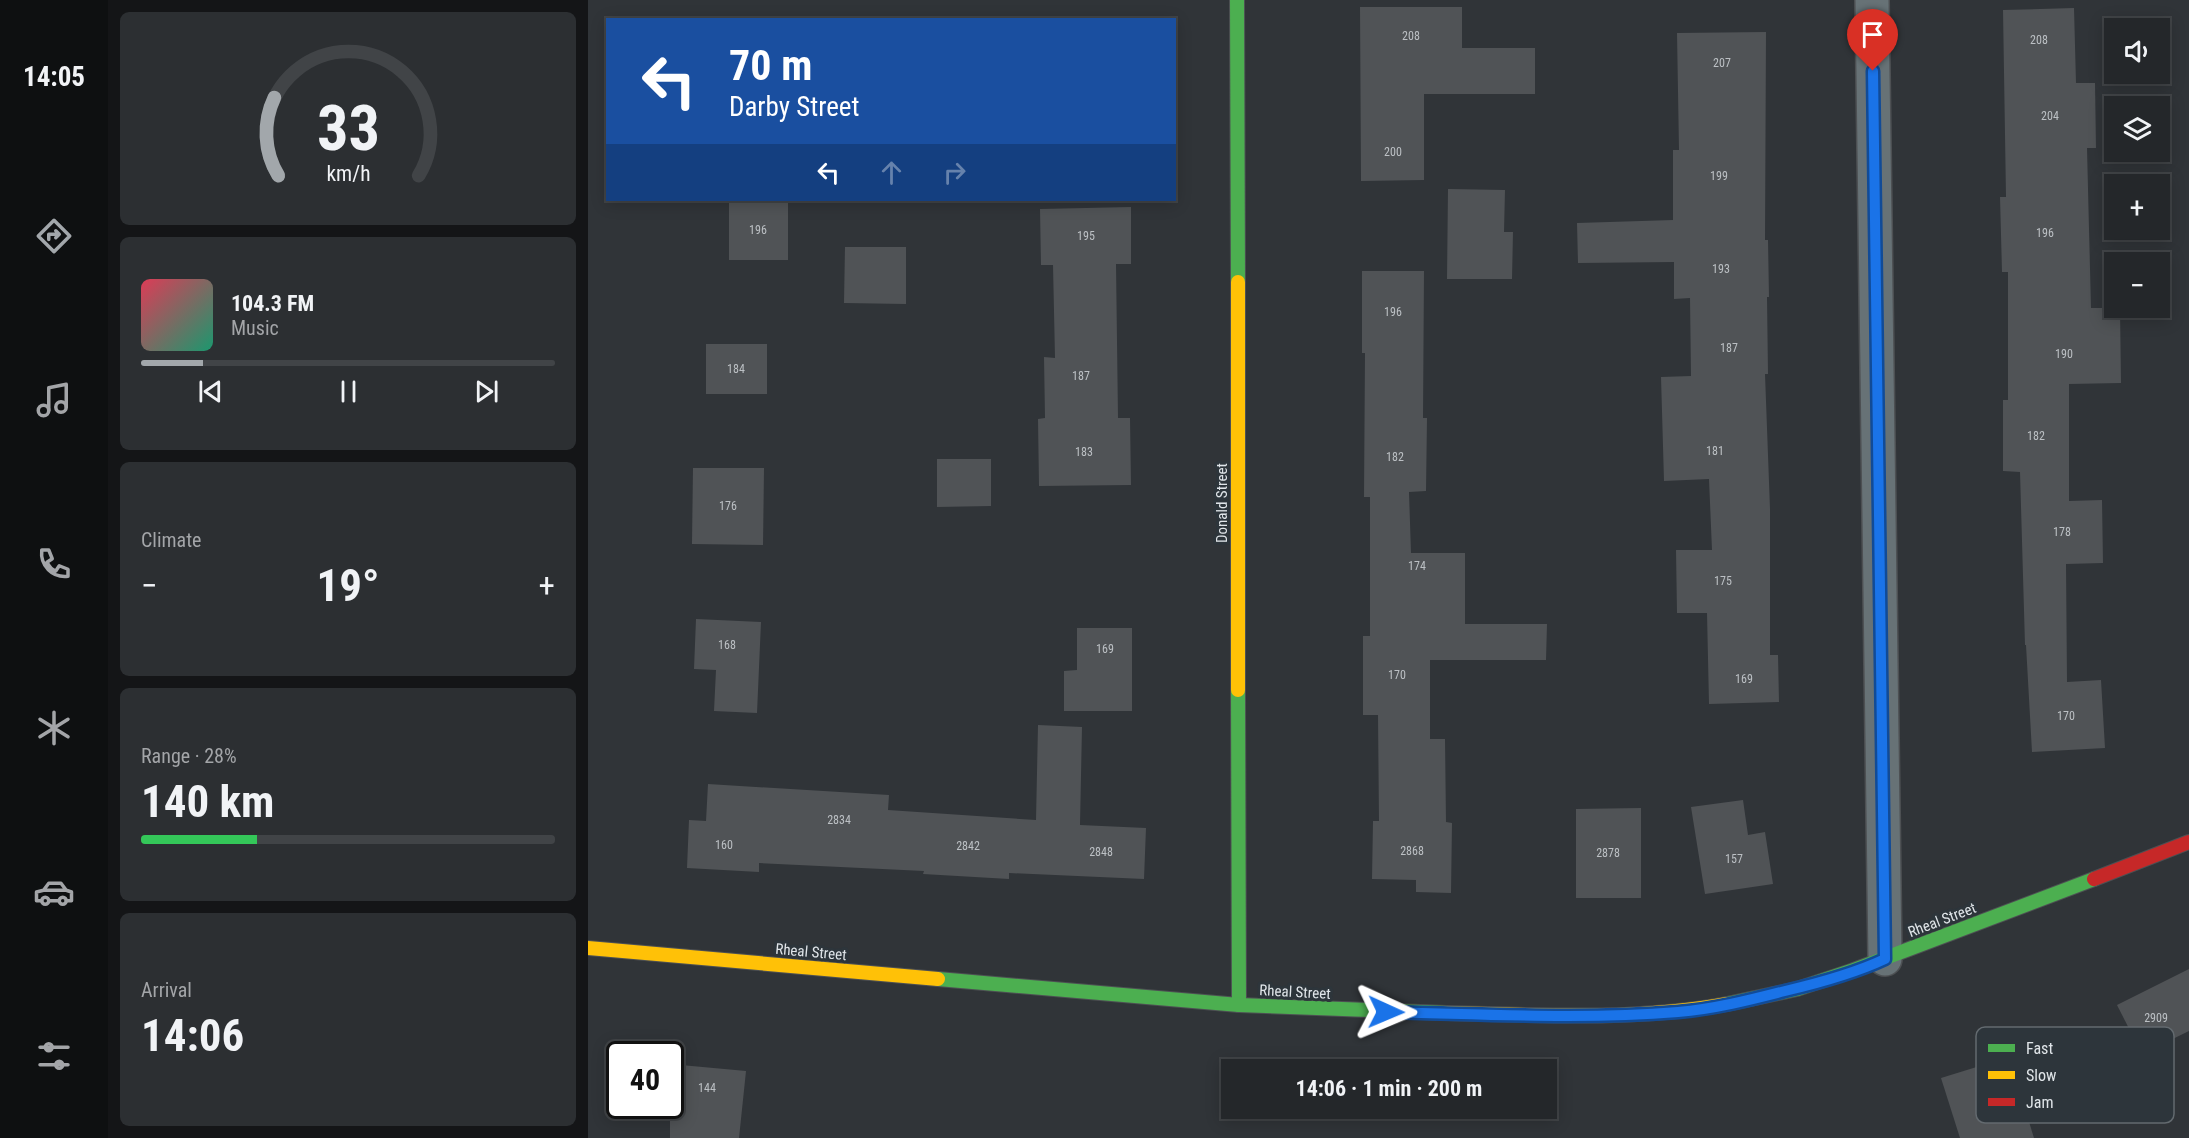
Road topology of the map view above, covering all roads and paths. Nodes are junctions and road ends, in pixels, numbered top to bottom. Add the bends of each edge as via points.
1 (1237, 0) edge
2 (1872, 0) edge
3 (2189, 842) edge
4 (588, 948) edge
5 (1885, 959) junction
6 (1239, 1005) junction

1 - 6 street, Donald Street
2 - 5 street
3 - 5 street, Rheal Street
4 - 6 street, Rheal Street
5 - 6 street, Rheal Street via 1806,986 1679,1012 1472,1014

